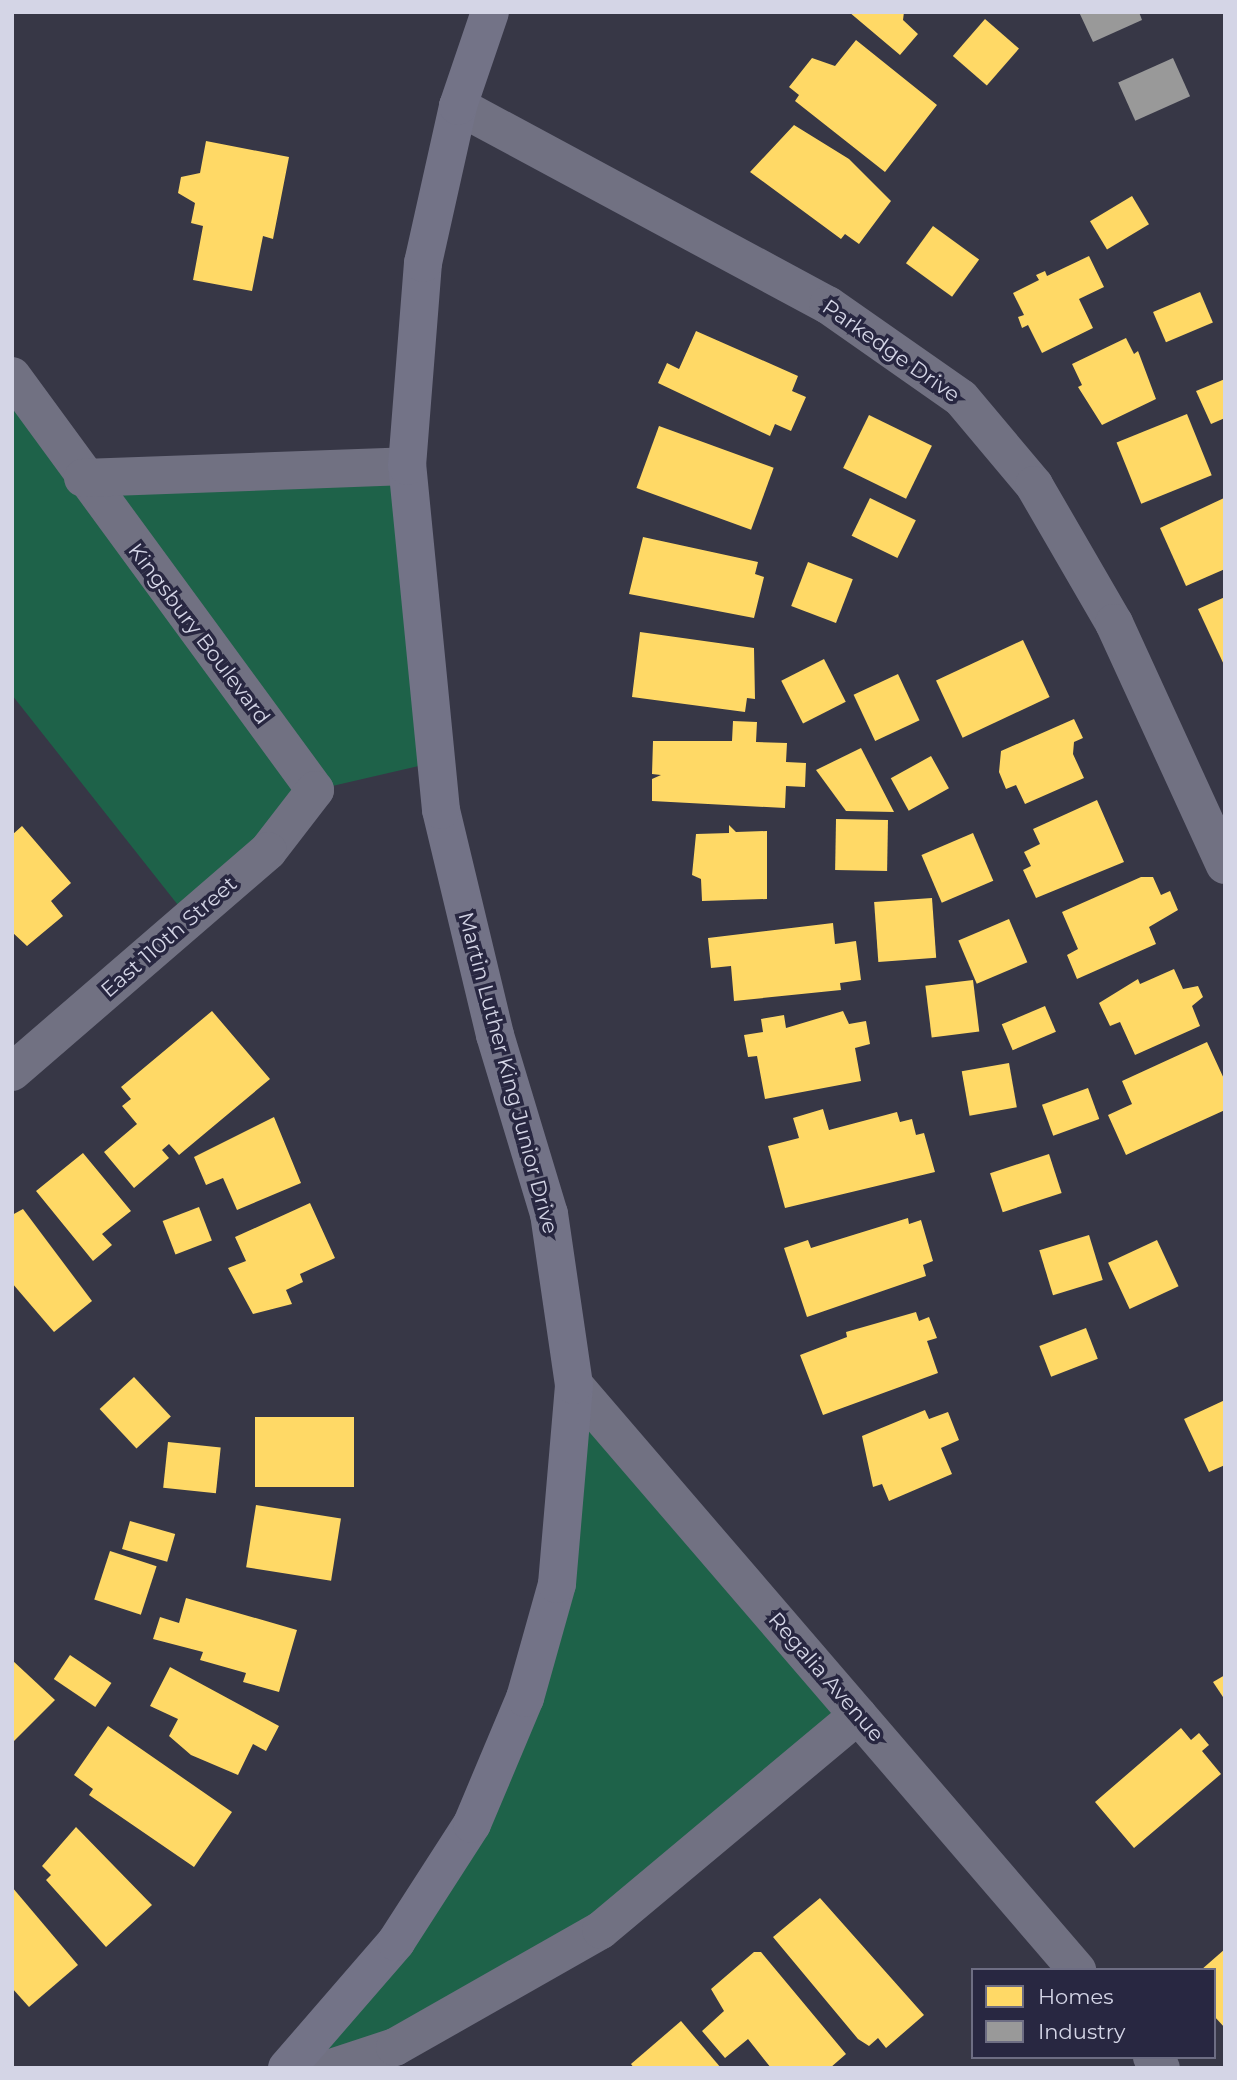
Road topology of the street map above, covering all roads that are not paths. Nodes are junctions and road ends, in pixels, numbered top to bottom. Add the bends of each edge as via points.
1 (490, 12) edge
2 (458, 106) junction
3 (12, 376) edge
4 (407, 466) junction
5 (83, 478) junction
6 (315, 790) joint
7 (1225, 866) edge
8 (12, 1072) edge
9 (574, 1385) junction
10 (858, 1715) junction
11 (1075, 1968) edge
12 (288, 2068) edge
13 (331, 2068) edge

1 - 2 street, Martin Luther King Junior Drive
2 - 4 street, Martin Luther King Junior Drive via 423,263
2 - 7 street, Parkedge Drive via 828,304 961,398 1034,485 1114,623
3 - 5 street, Kingsbury Boulevard
4 - 5 street
4 - 9 street, Martin Luther King Junior Drive via 441,810 495,1035 550,1214
5 - 6 street, Kingsbury Boulevard
6 - 8 street, East 110th Street via 268,851
9 - 10 street, Regalia Avenue
9 - 12 street, Martin Luther King Junior Drive via 557,1584 520,1711 472,1824 396,1942
10 - 11 street, Regalia Avenue
10 - 13 street via 601,1930 395,2047

